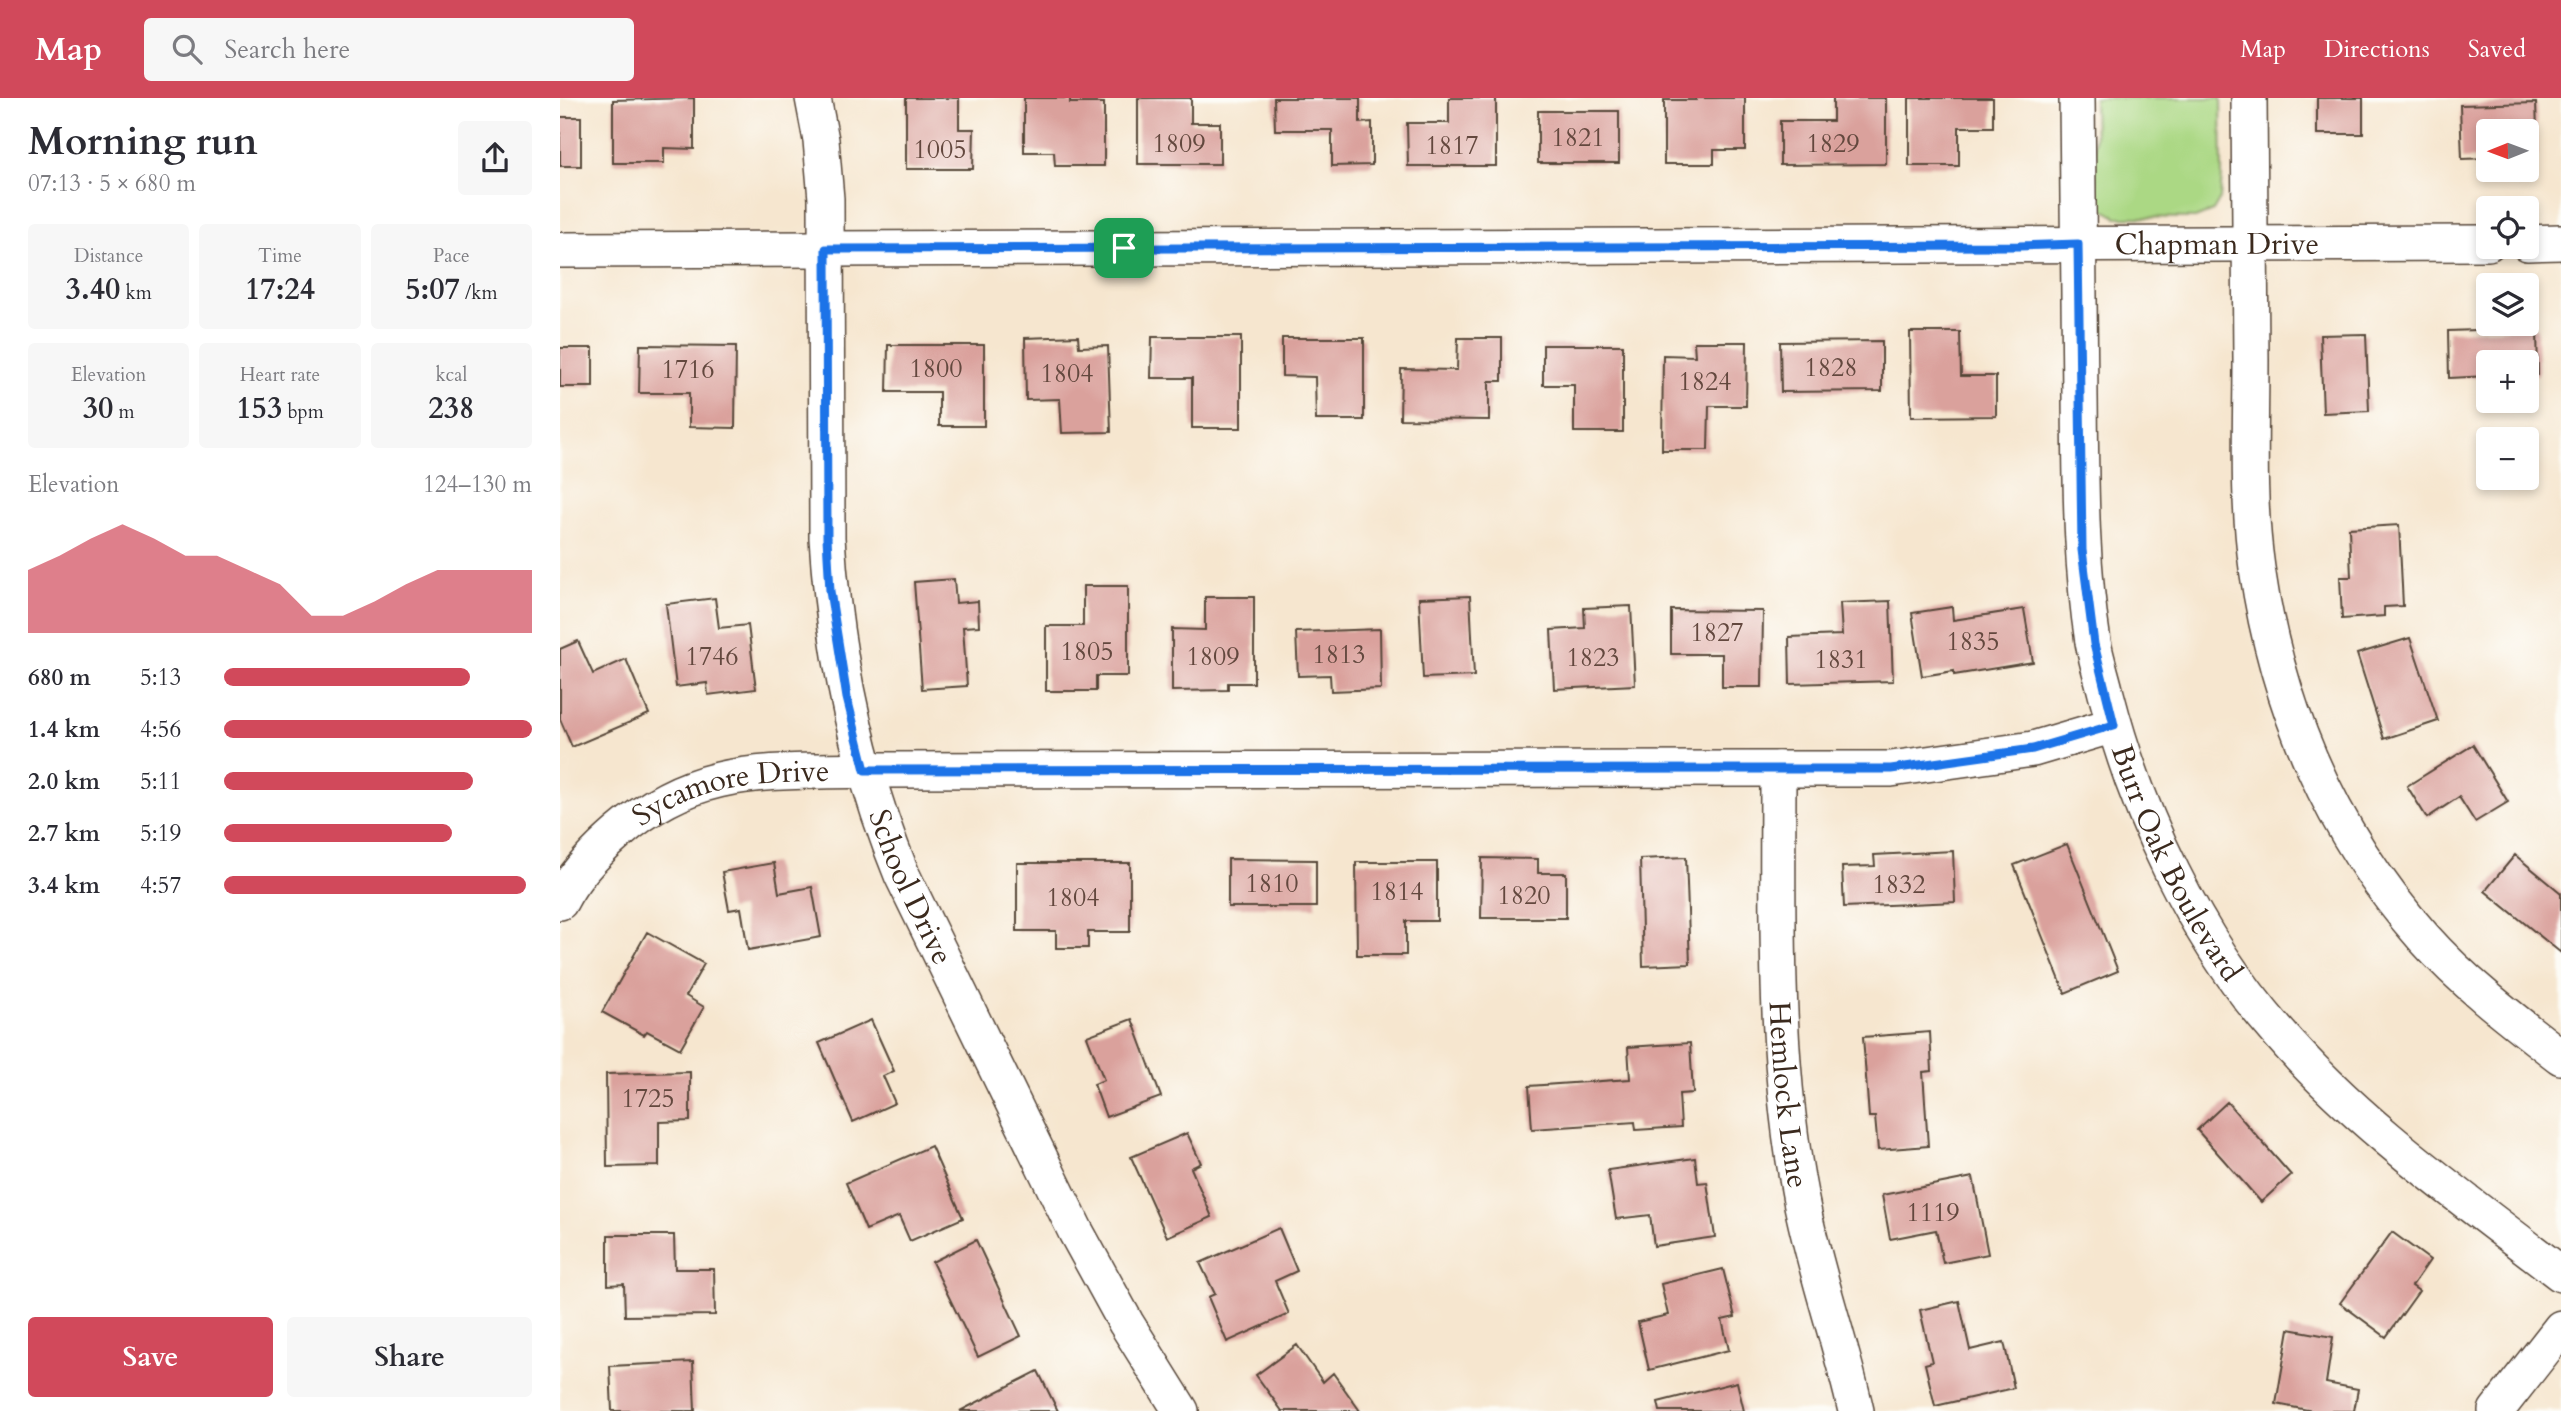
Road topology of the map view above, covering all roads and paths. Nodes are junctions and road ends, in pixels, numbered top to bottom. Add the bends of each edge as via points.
1 (813, 98) edge
2 (2077, 98) edge
3 (2249, 98) edge
4 (2561, 242) edge
5 (2476, 243) edge
6 (2539, 243) edge
7 (2078, 244) junction
8 (2250, 246) junction
9 (826, 249) junction
10 (560, 250) edge
11 (2114, 725) junction
12 (1778, 769) junction
13 (865, 770) junction
14 (560, 902) edge
15 (2561, 1057) edge
16 (2561, 1274) edge
17 (2561, 1328) edge
18 (1181, 1411) edge
19 (1856, 1411) edge
20 (2497, 1411) edge

1 - 9 street, School Drive via 821,140
2 - 7 street, Burr Oak Boulevard
3 - 8 street
4 - 6 street
5 - 8 street, Chapman Drive
7 - 8 street, Chapman Drive
7 - 9 street, Chapman Drive
7 - 11 street, Burr Oak Boulevard via 2082,550 2094,644
8 - 15 street via 2256,566 2272,652 2298,732 2332,809 2394,902 2457,971
9 - 10 street, Chapman Drive
9 - 13 street, School Drive via 830,591 847,698
11 - 12 street, Sycamore Drive via 2033,749 1925,766
11 - 16 street, Burr Oak Boulevard via 2161,852 2219,953 2277,1032 2353,1110
12 - 13 street, Sycamore Drive
12 - 19 street, Hemlock Lane via 1778,993 1788,1118 1801,1201
13 - 14 street, Sycamore Drive via 754,773 694,785 661,801 606,843
13 - 18 street, School Drive via 902,875 1064,1207 1126,1323
17 - 20 street

